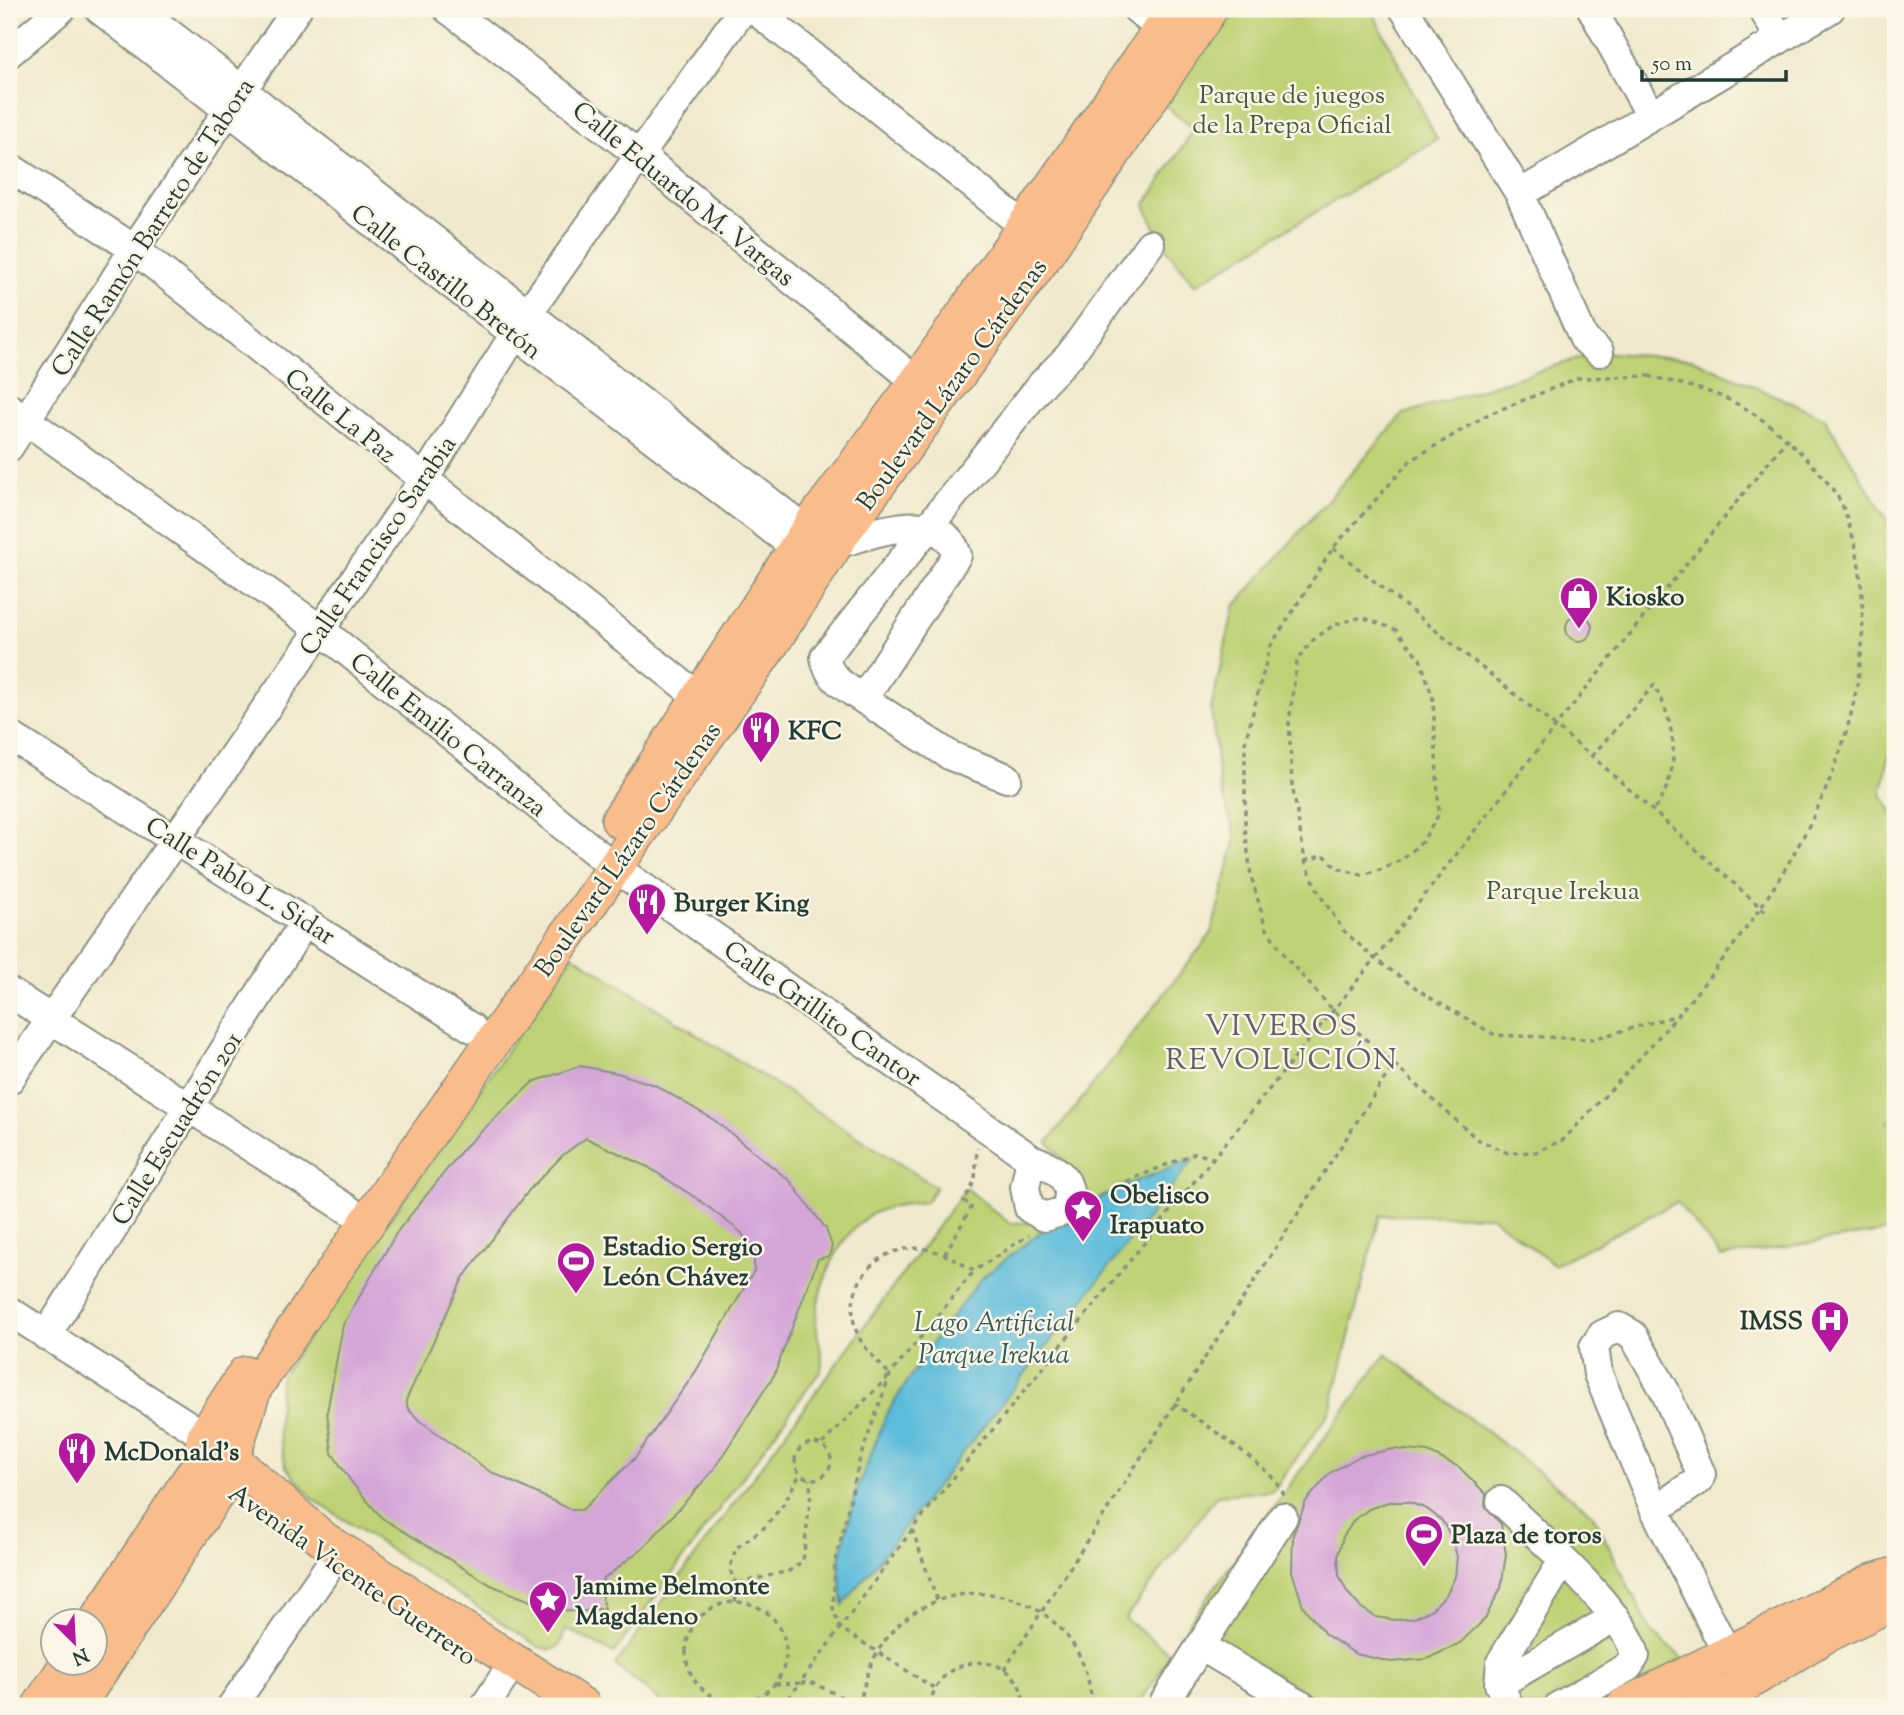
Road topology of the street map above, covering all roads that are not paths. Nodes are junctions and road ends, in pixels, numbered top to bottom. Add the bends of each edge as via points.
1 (61, 9) edge
2 (99, 9) edge
3 (138, 9) edge
4 (296, 9) edge
5 (448, 9) edge
6 (743, 9) edge
7 (754, 9) edge
8 (1210, 9) edge
9 (1404, 9) edge
10 (1592, 9) edge
11 (1763, 9) edge
12 (1830, 9) edge
13 (1158, 15) edge
14 (1780, 39) junction
15 (9, 53) edge
16 (234, 99) junction
17 (1651, 116) junction
18 (638, 154) junction
19 (9, 167) edge
20 (1520, 194) junction
21 (1024, 226) junction
22 (1150, 244) dead end
23 (134, 249) junction
24 (522, 323) junction
25 (1599, 352) dead end
26 (917, 382) junction
27 (17, 415) edge
28 (9, 447) edge
29 (423, 481) junction
30 (931, 526) junction
31 (814, 542) junction
32 (321, 630) junction
33 (701, 699) junction
34 (863, 699) junction
35 (9, 735) edge
36 (1007, 778) dead end
37 (176, 839) junction
38 (605, 860) junction
39 (305, 921) junction
40 (9, 992) edge
41 (51, 1018) junction
42 (472, 1028) junction
43 (9, 1080) edge
44 (189, 1108) junction
45 (1031, 1159) dead end
46 (349, 1210) junction
47 (9, 1311) edge
48 (46, 1336) junction
49 (254, 1388) junction
50 (215, 1461) junction
51 (1501, 1501) dead end
52 (1655, 1510) junction
53 (1283, 1517) road end
54 (327, 1550) junction
55 (1563, 1561) junction
56 (1889, 1596) edge
57 (108, 1606) edge
58 (1615, 1617) junction
59 (1202, 1647) junction
60 (1728, 1655) junction
61 (60, 1676) edge
62 (1733, 1691) junction
63 (494, 1693) edge
64 (1504, 1695) edge
65 (1665, 1697) edge
66 (40, 1706) edge
67 (77, 1706) edge
68 (232, 1706) edge
69 (541, 1706) edge
70 (583, 1706) edge
71 (1162, 1706) edge
72 (1302, 1706) edge
73 (1559, 1706) edge
74 (1624, 1706) edge
75 (1698, 1706) edge

1 - 15 street
2 - 16 street, Calle Castillo Bretón
3 - 16 street, Calle Castillo Bretón
4 - 16 street, Calle Ramón Barreto de Tabora
5 - 18 street, Calle Eduardo M. Vargas
6 - 18 street, Calle Francisco Sarabia
7 - 21 street
8 - 31 main road, Boulevard Lázaro Cárdenas via 1043,258
9 - 20 street
10 - 17 street
11 - 14 street
12 - 14 street
13 - 21 main road, Boulevard Lázaro Cárdenas
14 - 17 street
16 - 23 street, Calle Ramón Barreto de Tabora
16 - 24 street, Calle Castillo Bretón
17 - 20 street
18 - 24 street, Calle Francisco Sarabia
18 - 26 street, Calle Eduardo M. Vargas
19 - 23 street, Calle La Paz
20 - 25 street via 1584,339
21 - 26 main road, Boulevard Lázaro Cárdenas
22 - 30 street via 1070,355
23 - 27 street, Calle Ramón Barreto de Tabora
23 - 29 street, Calle La Paz
24 - 29 street, Calle Francisco Sarabia
24 - 31 street, Calle Castillo Bretón
26 - 31 main road, Boulevard Lázaro Cárdenas
27 - 28 street, Calle Ramón Barreto de Tabora
27 - 32 street, Calle Emilio Carranza
29 - 32 street, Calle Francisco Sarabia
29 - 33 street, Calle La Paz
30 - 31 street
30 - 34 street via 953,541 957,555
30 - 34 street via 825,657 835,679
31 - 33 main road, Boulevard Lázaro Cárdenas
31 - 38 main road, Boulevard Lázaro Cárdenas via 773,641
32 - 37 street, Calle Francisco Sarabia
32 - 38 street, Calle Emilio Carranza
33 - 38 main road, Boulevard Lázaro Cárdenas
34 - 36 street via 951,756
35 - 37 street, Calle Pablo L. Sidar
37 - 39 street, Calle Pablo L. Sidar
37 - 41 street, Calle Francisco Sarabia
38 - 42 main road, Boulevard Lázaro Cárdenas
38 - 45 street, Calle Grillito Cantor
38 - 49 main road, Boulevard Lázaro Cárdenas
39 - 42 street, Calle Pablo L. Sidar
39 - 44 street, Calle Escuadrón 201
40 - 41 street
41 - 43 street, Calle Francisco Sarabia
41 - 44 street
42 - 46 main road, Boulevard Lázaro Cárdenas
44 - 46 street
44 - 48 street, Calle Escuadrón 201
46 - 50 main road, Boulevard Lázaro Cárdenas
47 - 48 street, Avenida Vicente Guerrero
48 - 50 street, Avenida Vicente Guerrero
49 - 50 main road, Boulevard Lázaro Cárdenas
49 - 54 main road via 253,1419 263,1463
50 - 54 main road, Avenida Vicente Guerrero
50 - 57 main road, Boulevard Lázaro Cárdenas
50 - 67 main road, Boulevard Lázaro Cárdenas
51 - 55 street
52 - 52 street via 1701,1474 1665,1391 1633,1335 1619,1327 1602,1335 1594,1347 1598,1374
52 - 60 street
53 - 59 street
54 - 63 main road, Avenida Vicente Guerrero
54 - 68 street
54 - 70 main road, Avenida Vicente Guerrero
55 - 58 street
55 - 64 street via 1501,1662
56 - 60 main road
56 - 62 main road
58 - 64 street
58 - 73 street via 1635,1657 1628,1667
59 - 71 street
59 - 72 street
60 - 62 main road
60 - 65 main road
61 - 66 main road
62 - 75 main road
63 - 69 main road, Avenida Vicente Guerrero
65 - 74 main road

